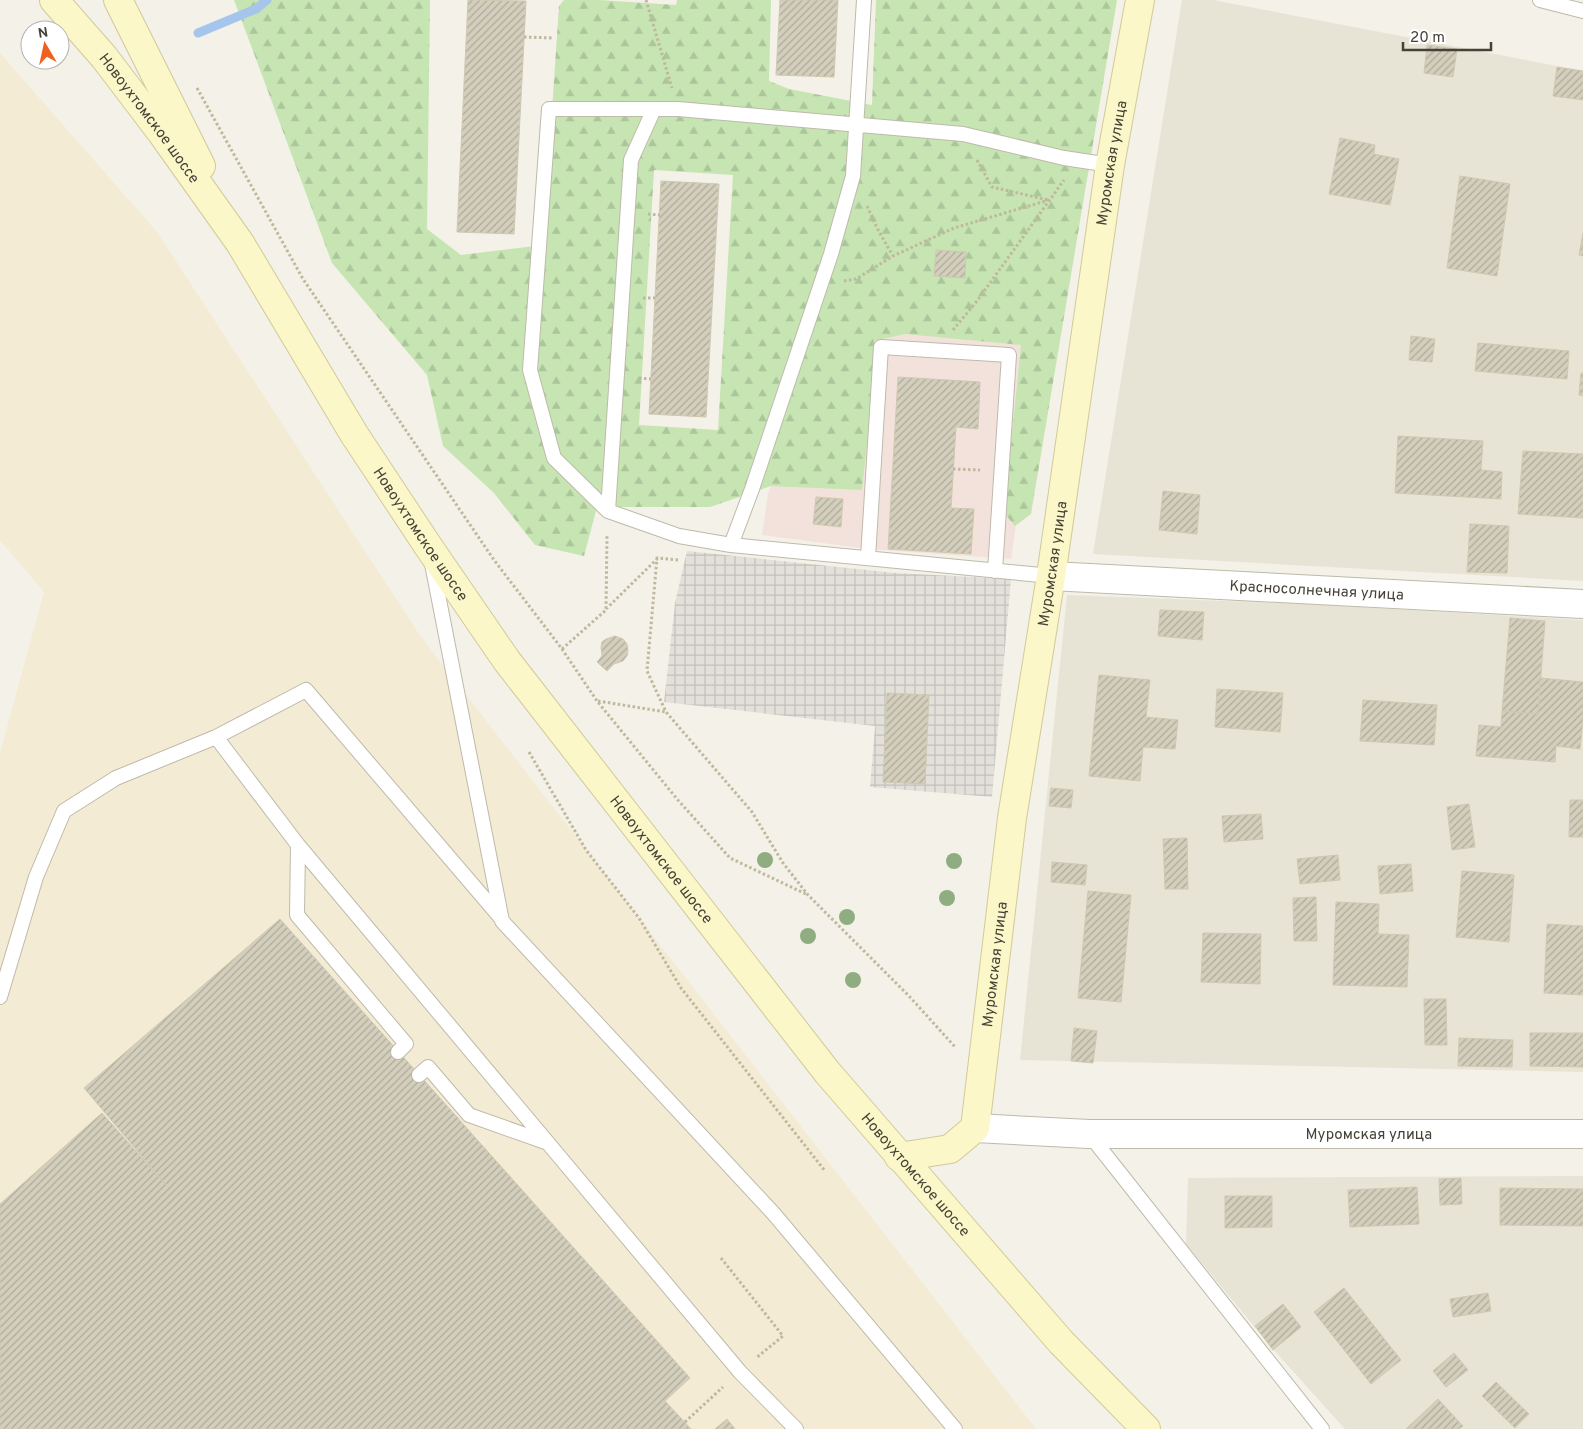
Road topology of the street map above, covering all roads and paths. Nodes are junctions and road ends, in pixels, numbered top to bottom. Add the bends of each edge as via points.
1 (54, 0) edge
2 (118, 0) edge
3 (646, 0) edge
4 (864, 0) edge
5 (1140, 0) edge
6 (1540, 0) edge
7 (1583, 11) edge
8 (524, 37) dead end
9 (553, 38) dead end
10 (194, 83) dead end
11 (654, 109) junction
12 (678, 109) junction
13 (856, 124) junction
14 (963, 134) junction
15 (1080, 159) junction
16 (1110, 164) junction
17 (853, 176) junction
18 (1049, 200) junction
19 (240, 243) junction
20 (893, 256) junction
21 (820, 286) junction
22 (953, 331) dead end
23 (608, 511) junction
24 (679, 536) junction
25 (732, 545) junction
26 (428, 546) junction
27 (657, 558) junction
28 (868, 558) junction
29 (995, 571) junction
30 (1051, 576) junction
31 (1583, 604) edge
32 (606, 610) junction
33 (562, 649) junction
34 (597, 700) junction
35 (666, 712) junction
36 (216, 737) junction
37 (529, 752) dead end
38 (298, 845) junction
39 (808, 895) junction
40 (502, 921) junction
41 (0, 997) edge
42 (398, 1052) dead end
43 (419, 1075) dead end
44 (981, 1076) junction
45 (975, 1128) junction
46 (1089, 1134) junction
47 (1583, 1134) edge
48 (548, 1143) junction
49 (899, 1157) junction
50 (825, 1171) dead end
51 (796, 1429) edge
52 (955, 1429) edge
53 (1146, 1429) edge
54 (1322, 1429) edge

1 - 19 main road, Новоухтомское шоссе via 104,56
2 - 19 main road, Новоухтомское шоссе
3 - 12 path
4 - 13 lane
5 - 16 main road, Муромская улица
6 - 7 lane
8 - 9 path
10 - 33 path via 304,278 494,560
11 - 12 lane
11 - 23 lane via 631,160
11 - 23 lane via 549,109 530,370 554,458
12 - 13 lane
13 - 14 lane
13 - 17 lane
14 - 15 lane
14 - 18 path via 992,187
15 - 16 lane
15 - 18 path
16 - 30 main road, Муромская улица
17 - 20 path
17 - 21 lane
18 - 20 path via 954,228
18 - 22 path
19 - 26 main road, Новоухтомское шоссе via 354,434
20 - 21 path via 856,279
21 - 25 lane
23 - 24 lane
23 - 32 path
24 - 25 lane
24 - 27 path
25 - 28 lane
26 - 40 lane
26 - 49 main road, Новоухтомское шоссе via 507,661 609,794 827,1072
27 - 32 path
27 - 35 path via 647,671
28 - 29 lane
28 - 29 lane via 881,347 1009,355
29 - 30 lane
30 - 31 street, Красносолнечная улица
30 - 44 main road, Муромская улица via 1012,818
32 - 33 path
33 - 34 path
34 - 35 path
34 - 39 path via 677,799 730,858
35 - 39 path via 752,812 783,863
36 - 38 lane
36 - 40 lane via 306,690
36 - 41 lane via 116,778 64,810 36,877
37 - 50 path via 586,850 639,918 681,988
38 - 42 lane via 297,915 406,1044
38 - 48 lane
39 - 44 path via 909,996
40 - 52 lane via 774,1214
43 - 48 lane via 428,1067 469,1115
44 - 45 main road, Муромская улица
45 - 46 street, Муромская улица
45 - 49 main road via 950,1149
46 - 47 street, Муромская улица
46 - 54 lane
48 - 51 lane via 740,1372
49 - 53 main road, Новоухтомское шоссе via 1061,1342

